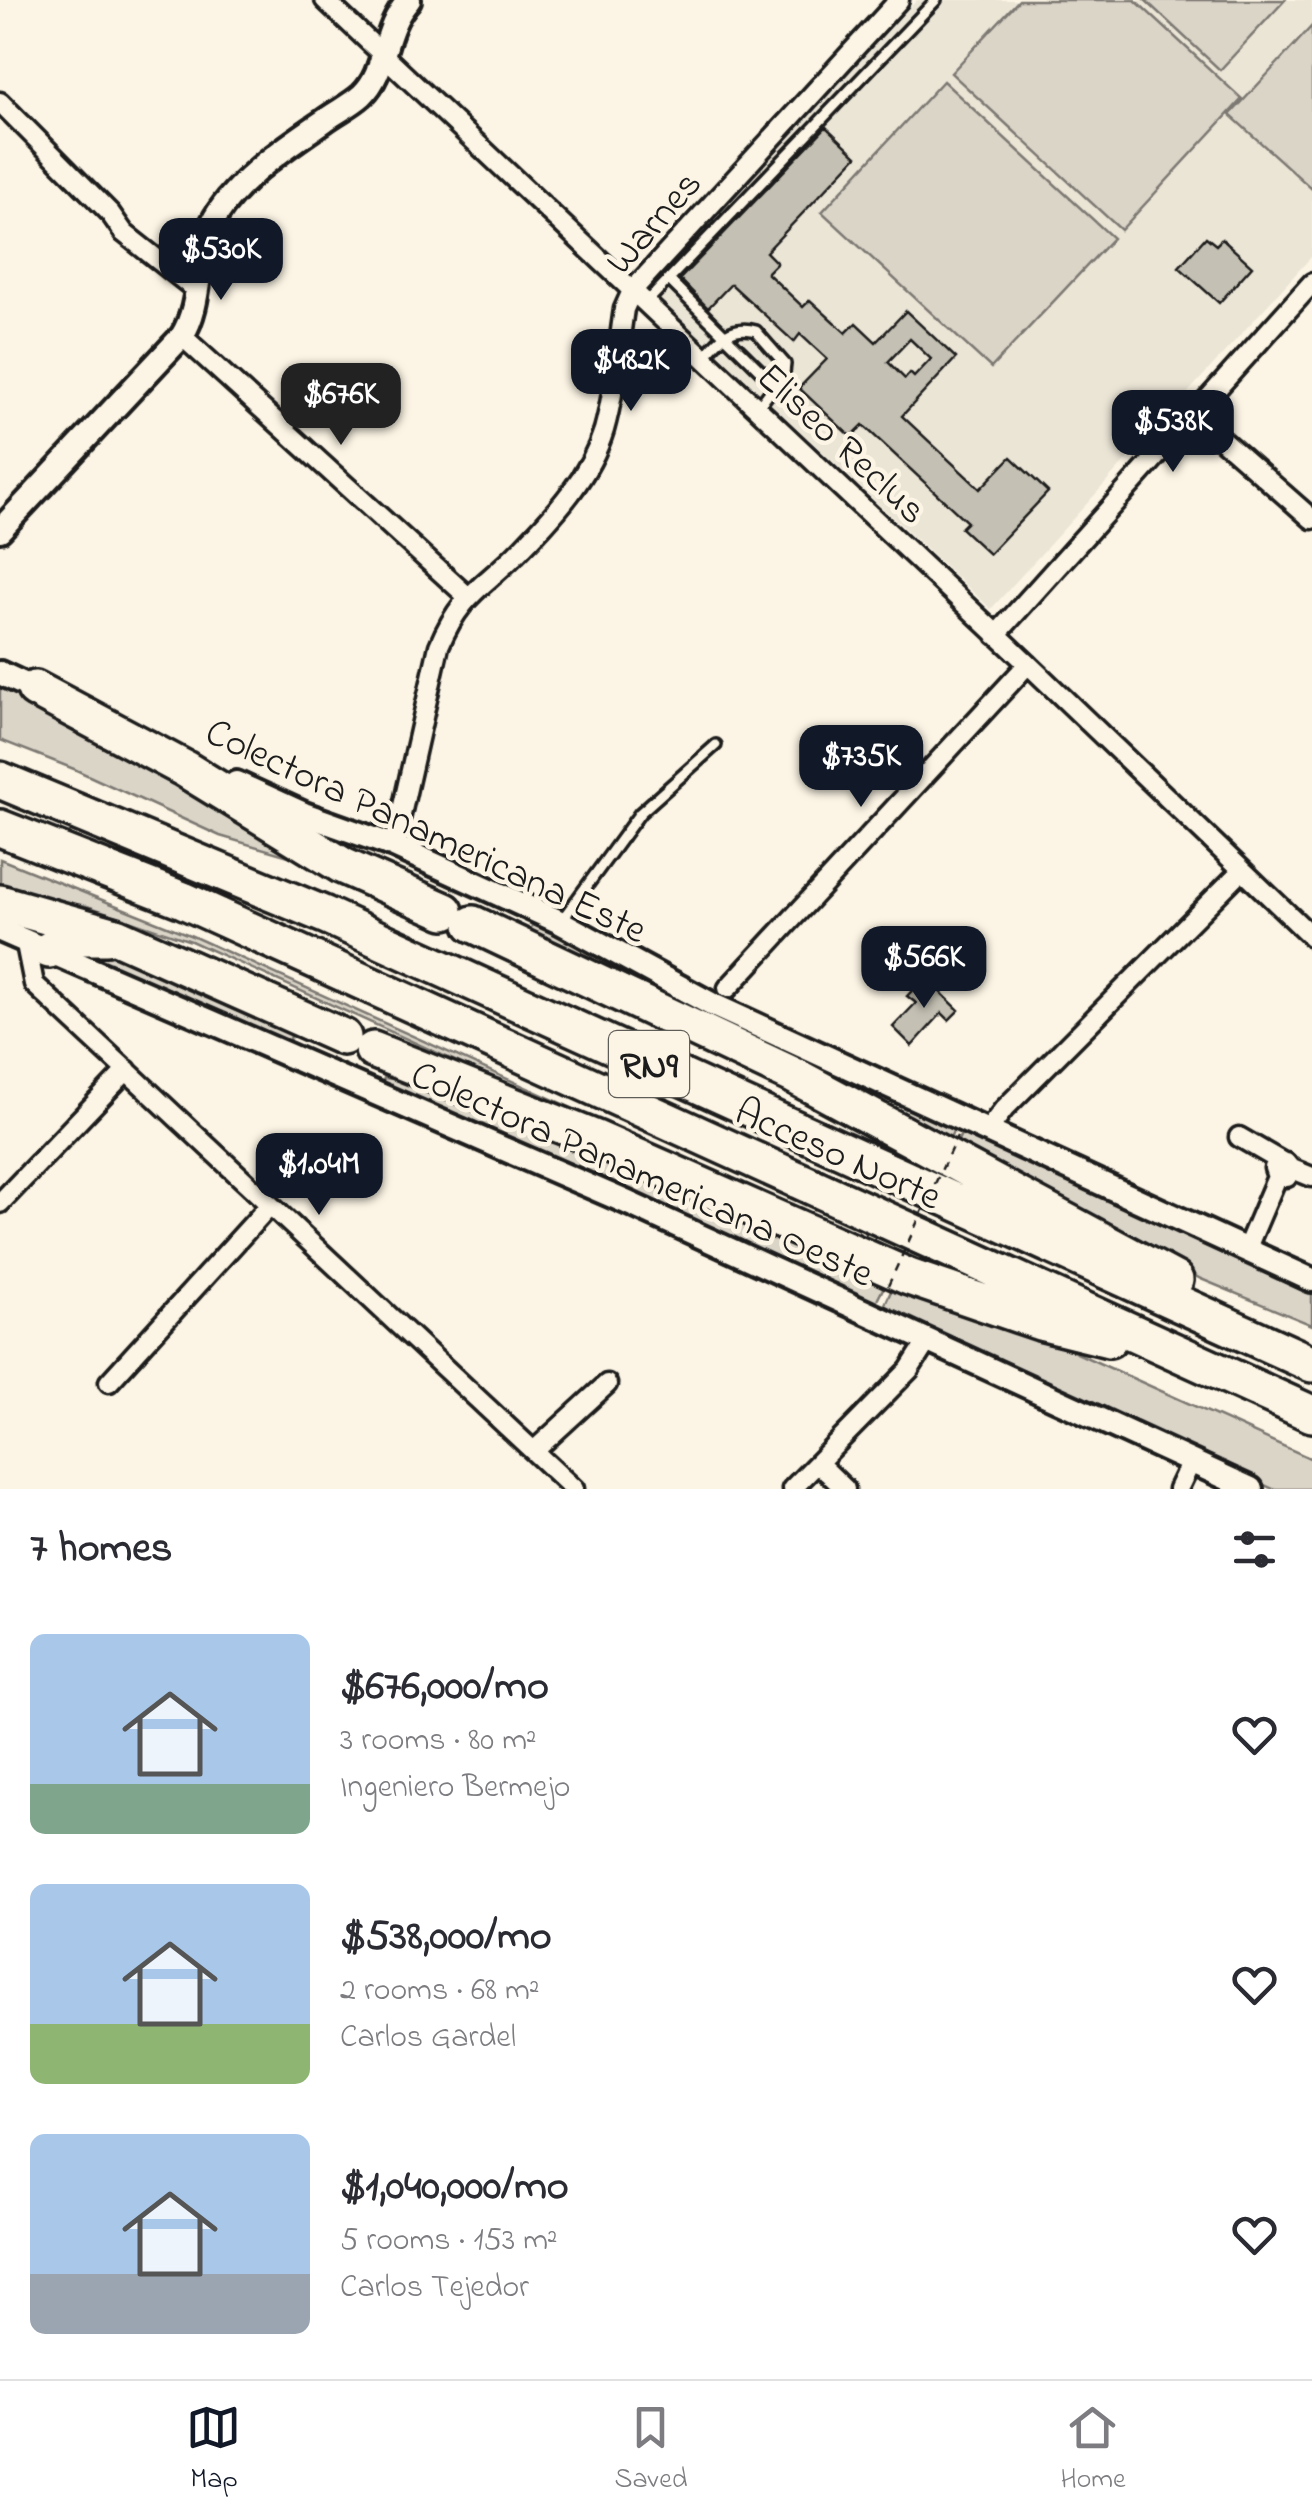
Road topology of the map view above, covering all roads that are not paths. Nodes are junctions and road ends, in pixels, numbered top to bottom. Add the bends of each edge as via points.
1 (325, 0) edge
2 (410, 0) edge
3 (936, 0) edge
4 (892, 2) edge
5 (382, 53) junction
6 (0, 102) edge
7 (668, 280) junction
8 (1312, 283) edge
9 (196, 290) junction
10 (638, 297) junction
11 (182, 336) junction
12 (722, 336) junction
13 (703, 358) junction
14 (775, 385) junction
15 (756, 408) junction
16 (1195, 416) junction
17 (1312, 519) edge
18 (0, 530) edge
19 (467, 596) junction
20 (996, 634) junction
21 (1028, 664) junction
22 (0, 673) edge
23 (34, 689) junction
24 (716, 745) dead end
25 (0, 780) edge
26 (0, 828) edge
27 (394, 846) junction
28 (1242, 870) junction
29 (0, 904) edge
30 (560, 922) junction
31 (0, 930) edge
32 (116, 936) junction
33 (1312, 937) edge
34 (35, 950) junction
35 (728, 988) dead end
36 (127, 1070) junction
37 (988, 1130) junction
38 (1239, 1137) dead end
39 (1283, 1169) junction
40 (1312, 1178) edge
41 (0, 1203) edge
42 (270, 1204) junction
43 (1246, 1250) junction
44 (1312, 1280) edge
45 (928, 1342) junction
46 (1303, 1360) edge
47 (1202, 1364) junction
48 (109, 1382) dead end
49 (607, 1384) dead end
50 (1312, 1414) edge
51 (534, 1451) junction
52 (1190, 1462) junction
53 (818, 1464) junction
54 (574, 1489) edge
55 (792, 1489) edge
56 (845, 1489) edge
57 (1178, 1489) edge
58 (1251, 1489) edge

1 - 5 street, Eliseo Reclus
2 - 5 street via 391,24
3 - 7 lane
4 - 10 street, Warnes
5 - 9 street via 362,95 260,168 216,217
5 - 10 street, Eliseo Reclus
6 - 9 street via 124,233
7 - 10 lane
7 - 12 lane
8 - 16 street
9 - 11 street
10 - 13 street, Eliseo Reclus
10 - 19 street, Warnes via 624,309 604,429 593,456 567,499
11 - 18 street
11 - 19 street
12 - 13 lane
12 - 14 lane
12 - 14 lane via 737,328 756,330 785,364
13 - 15 street, Eliseo Reclus
14 - 15 lane
15 - 20 street, Eliseo Reclus
16 - 17 street
16 - 20 street
19 - 27 street, Warnes via 440,646
20 - 21 street, Eliseo Reclus
21 - 28 street, Eliseo Reclus
21 - 35 street
22 - 23 street, Colectora Panamericana Este
23 - 27 street, Colectora Panamericana Este via 277,802
23 - 46 highway via 344,866 795,1076 1162,1272
24 - 30 lane via 640,814
25 - 46 highway, Acceso Norte / RN9 via 325,915
26 - 47 highway, Acceso Norte / RN9 via 183,900
27 - 30 street, Colectora Panamericana Este
28 - 33 street, Eliseo Reclus
28 - 37 street
29 - 32 highway
30 - 37 street, Colectora Panamericana Este via 713,1006
31 - 34 street, Colectora Panamericana Oeste
32 - 34 highway
32 - 47 highway via 909,1277 1040,1322
34 - 36 street via 34,984
34 - 45 street, Colectora Panamericana Oeste via 626,1202
36 - 41 street
36 - 42 street
37 - 43 street, Colectora Panamericana Este
38 - 39 street
39 - 40 street
39 - 43 street
42 - 48 street
42 - 51 street
43 - 44 street, Colectora Panamericana Este
45 - 52 street, Colectora Panamericana Oeste
45 - 53 street via 910,1370
47 - 50 highway, Acceso Norte / RN9
49 - 51 street
51 - 54 street
52 - 57 street
52 - 58 street, Colectora Panamericana Oeste
53 - 55 street
53 - 56 street

